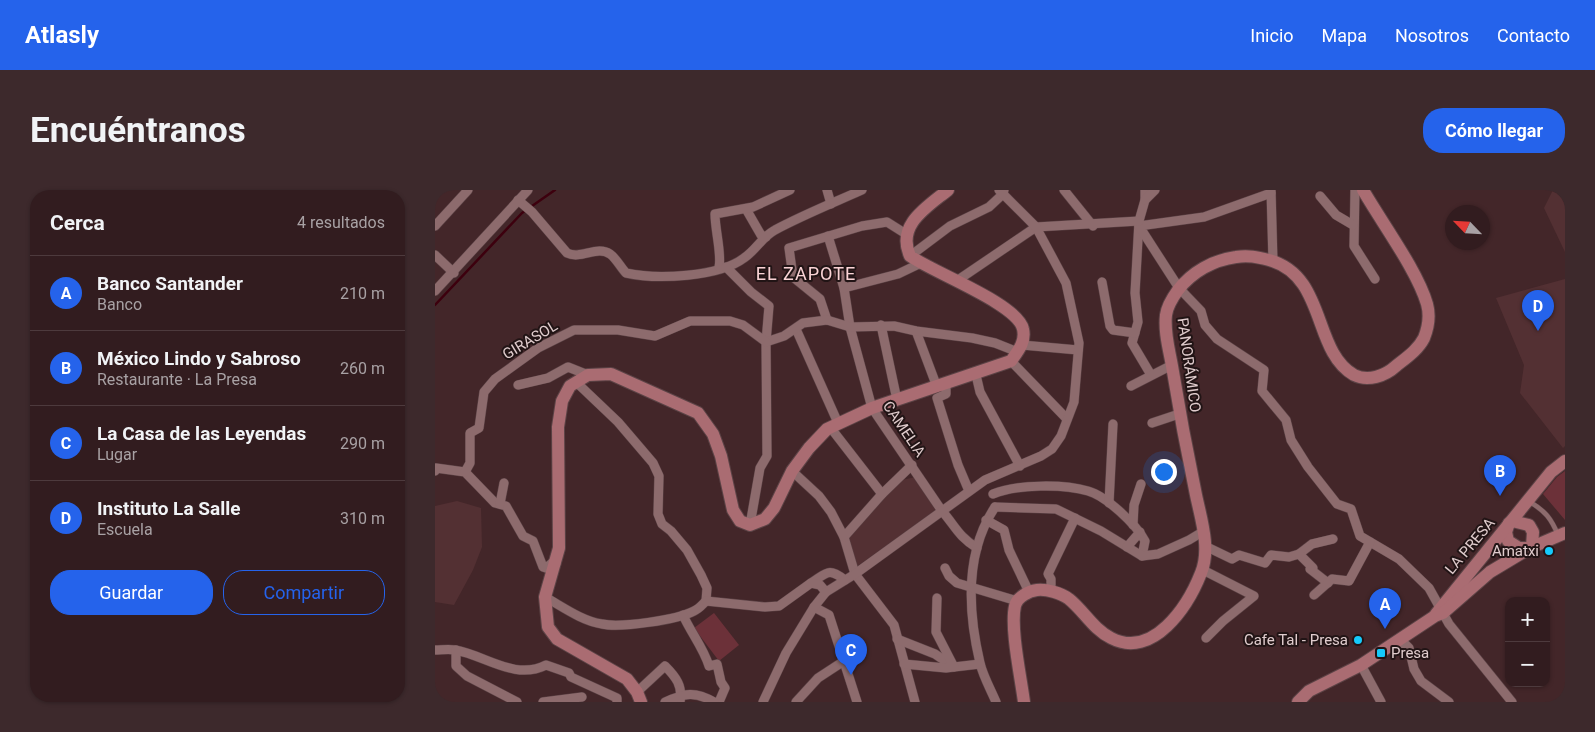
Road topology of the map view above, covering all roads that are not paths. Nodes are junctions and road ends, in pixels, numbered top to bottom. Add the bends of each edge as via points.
1 (468, 190) edge
2 (528, 190) edge
3 (790, 190) edge
4 (827, 190) edge
5 (862, 190) edge
6 (948, 190) edge
7 (1064, 190) edge
8 (1145, 190) edge
9 (1155, 190) edge
10 (1355, 190) edge
11 (1363, 190) edge
12 (1002, 191) edge
13 (1271, 191) edge
14 (1320, 196) dead end
15 (1145, 200) junction
16 (519, 201) junction
17 (831, 204) junction
18 (746, 209) junction
19 (1139, 224) junction
20 (1353, 224) junction
21 (435, 226) edge
22 (1093, 226) junction
23 (1036, 227) junction
24 (906, 234) junction
25 (828, 236) junction
26 (766, 237) junction
27 (435, 255) edge
28 (916, 260) junction
29 (1273, 262) junction
30 (723, 267) junction
31 (453, 273) junction
32 (1375, 279) dead end
33 (958, 280) junction
34 (1102, 282) dead end
35 (845, 288) junction
36 (1179, 288) junction
37 (435, 291) edge
38 (827, 320) junction
39 (881, 326) junction
40 (850, 327) junction
41 (796, 329) junction
42 (916, 331) junction
43 (1135, 333) junction
44 (767, 342) junction
45 (1078, 350) junction
46 (1017, 352) junction
47 (1172, 365) junction
48 (588, 375) junction
49 (976, 375) junction
50 (1151, 375) junction
51 (576, 382) junction
52 (518, 385) dead end
53 (942, 386) junction
54 (1131, 386) dead end
55 (897, 400) junction
56 (872, 408) junction
57 (1179, 414) junction
58 (1067, 419) junction
59 (1152, 423) dead end
60 (1113, 424) dead end
61 (834, 425) junction
62 (1565, 461) edge
63 (912, 465) junction
64 (1020, 466) junction
65 (435, 471) edge
66 (465, 472) junction
67 (792, 472) junction
68 (985, 480) junction
69 (504, 483) dead end
70 (1141, 484) dead end
71 (969, 491) junction
72 (882, 494) junction
73 (993, 494) junction
74 (1528, 501) junction
75 (1109, 503) junction
76 (500, 504) junction
77 (995, 507) junction
78 (942, 511) junction
79 (1075, 518) junction
80 (986, 520) junction
81 (1510, 522) junction
82 (750, 525) junction
83 (1133, 525) junction
84 (1204, 531) junction
85 (1140, 532) junction
86 (1562, 535) edge
87 (844, 537) junction
88 (1333, 539) dead end
89 (1370, 542) junction
90 (1205, 546) junction
91 (1127, 547) junction
92 (977, 548) junction
93 (1531, 548) junction
94 (1299, 554) junction
95 (1141, 556) junction
96 (555, 564) junction
97 (945, 568) dead end
98 (1203, 570) junction
99 (855, 574) junction
100 (845, 580) junction
101 (1328, 583) junction
102 (811, 584) junction
103 (971, 587) junction
104 (1051, 591) junction
105 (826, 592) junction
106 (1029, 592) junction
107 (1314, 595) dead end
108 (545, 598) junction
109 (937, 598) dead end
110 (706, 601) junction
111 (1017, 601) junction
112 (814, 607) junction
113 (1439, 612) junction
114 (683, 615) junction
115 (1207, 638) dead end
116 (897, 639) junction
117 (1392, 643) junction
118 (435, 650) edge
119 (455, 650) junction
120 (844, 661) junction
121 (904, 664) junction
122 (980, 664) junction
123 (1361, 665) junction
124 (954, 667) junction
125 (582, 697) dead end
126 (681, 698) edge
127 (641, 699) edge
128 (853, 700) edge
129 (517, 702) edge
130 (543, 702) edge
131 (617, 702) edge
132 (665, 702) edge
133 (714, 702) edge
134 (719, 702) edge
135 (763, 702) edge
136 (796, 702) edge
137 (915, 702) edge
138 (996, 702) edge
139 (1024, 702) edge
140 (1298, 702) edge
141 (1381, 702) edge
142 (1449, 702) edge
143 (1512, 702) edge

1 - 21 street
2 - 16 street
3 - 18 street
4 - 17 street
5 - 17 street
6 - 24 street via 921,211
7 - 22 street
8 - 15 street
9 - 15 street
10 - 20 street
11 - 29 street, PANORÁMICO via 1421,289 1428,307 1429,320 1424,337 1415,350 1391,371 1367,378 1355,375 1344,366 1334,352 1305,286 1294,271
12 - 23 street
12 - 28 street via 989,206 950,226
13 - 19 street via 1204,217
13 - 29 street
14 - 20 street via 1336,215
15 - 19 street
16 - 30 street via 567,254 574,257 597,251 610,254 626,273 664,277 703,273
16 - 31 street
17 - 26 street
18 - 26 street via 761,235
18 - 30 street via 715,214 715,231
19 - 22 street
19 - 36 street
19 - 43 street via 1135,293 1138,322
20 - 32 street via 1354,246
22 - 23 street
23 - 33 street
23 - 45 street via 1067,283
24 - 25 street via 887,222
24 - 28 street
25 - 35 street, CAMELIA
25 - 38 street via 789,248 793,277 820,299
26 - 30 street via 744,258
27 - 31 street
28 - 33 street
28 - 35 street via 898,274
29 - 36 street, PANORÁMICO via 1253,256 1220,261 1198,270
30 - 44 street via 769,306
31 - 37 street
33 - 46 street via 1016,317 1023,328
34 - 43 street via 1109,326 1113,330
35 - 40 street, CAMELIA
36 - 47 street, PANORÁMICO via 1166,312
36 - 89 street via 1201,311 1205,325 1217,339 1264,370 1262,391 1286,420 1291,440 1337,504 1351,509 1357,531
38 - 40 street
38 - 41 street via 803,323
39 - 40 street
39 - 42 street
39 - 55 street
40 - 56 street, CAMELIA
41 - 44 street
41 - 61 street
42 - 46 street via 995,342
42 - 53 street
43 - 50 street via 1133,343
44 - 66 street, GIRASOL via 743,325 730,321 690,320 655,336 619,330 574,330 511,366 484,392 479,428 470,434 470,463
44 - 82 street via 767,456 760,468
45 - 46 street
45 - 58 street via 1077,387
46 - 49 street
46 - 58 street
47 - 50 street
47 - 57 street, PANORÁMICO
48 - 51 street
48 - 52 street via 568,367 548,378
48 - 82 street via 597,372 625,378 698,413 713,434 721,456 733,510 740,521
49 - 53 street
49 - 64 street via 980,392
50 - 54 street
51 - 96 street via 562,401 558,427 559,548
51 - 110 street via 646,452 659,476 660,519 687,550 707,588
53 - 55 street
53 - 71 street via 946,394 937,398
55 - 56 street
56 - 61 street
56 - 63 street, CAMELIA
57 - 59 street
57 - 84 street, PANORÁMICO
58 - 64 street via 1052,449
60 - 75 street
61 - 67 street via 809,448
61 - 72 street
62 - 74 street, LA PRESA via 1551,472
63 - 72 street
63 - 78 street, CAMELIA
64 - 68 street
65 - 66 street via 436,468
66 - 76 street via 495,503
67 - 82 street via 774,508 765,519
67 - 87 street via 819,496
68 - 71 street
68 - 73 street
69 - 76 street
70 - 83 street
71 - 78 street
72 - 87 street
73 - 75 street via 1011,489 1064,488 1089,491
73 - 77 street
74 - 81 street, LA PRESA
74 - 86 lane via 1544,510
75 - 83 street
76 - 96 street via 506,506 523,536 533,541 543,567
77 - 79 street via 1056,510
77 - 80 street
78 - 92 street, CAMELIA via 960,537
78 - 99 street
79 - 91 street
79 - 104 street via 1048,574
80 - 92 street
80 - 106 street via 1004,530 1009,550
81 - 93 street via 1529,525 1533,532
81 - 93 street via 1506,532 1508,541 1519,548
81 - 113 street, LA PRESA
83 - 85 street
84 - 90 street, PANORÁMICO
84 - 95 street via 1158,554
85 - 91 street
85 - 95 street via 1145,541
86 - 93 street, LA PRESA
87 - 99 street
88 - 94 street via 1312,544
89 - 101 street via 1349,581 1332,579
89 - 113 street via 1399,559 1429,588
90 - 94 street via 1232,559 1239,555 1265,563 1271,556
90 - 98 street, PANORÁMICO
91 - 95 street
92 - 103 street
93 - 113 street, LA PRESA via 1490,572
94 - 101 street via 1313,568 1310,569
96 - 108 street
97 - 103 street via 957,583
98 - 104 street, PANORÁMICO via 1181,612 1155,635 1140,642 1112,639 1087,619 1069,598
98 - 115 street via 1254,596
99 - 100 street
99 - 116 street via 894,625
100 - 102 street via 829,571
100 - 105 street
101 - 107 street
102 - 105 street
102 - 110 street via 779,606
103 - 111 street
103 - 122 street via 970,603
104 - 106 street
105 - 112 street
106 - 111 street
108 - 114 street via 600,624 655,621
108 - 127 street via 548,627 557,640 627,679
109 - 124 street via 936,632
110 - 114 street via 694,612
111 - 139 street via 1014,623
112 - 120 street via 829,615
112 - 135 street via 786,653
113 - 117 street
113 - 143 street
114 - 134 street via 692,634 704,648 709,666 717,664 725,688
116 - 121 street
116 - 124 street via 935,654
117 - 123 street
117 - 142 street via 1405,644 1409,648 1421,682
118 - 119 street
119 - 129 street via 455,666 467,676
119 - 131 street via 533,672 546,666 569,673 571,677 617,698
120 - 128 street
120 - 136 street via 818,678
121 - 124 street
121 - 137 street
122 - 124 street
122 - 138 street
123 - 140 street via 1309,691
123 - 141 street
125 - 130 street
126 - 127 street via 677,678 665,666
126 - 132 street
126 - 133 street via 703,696

